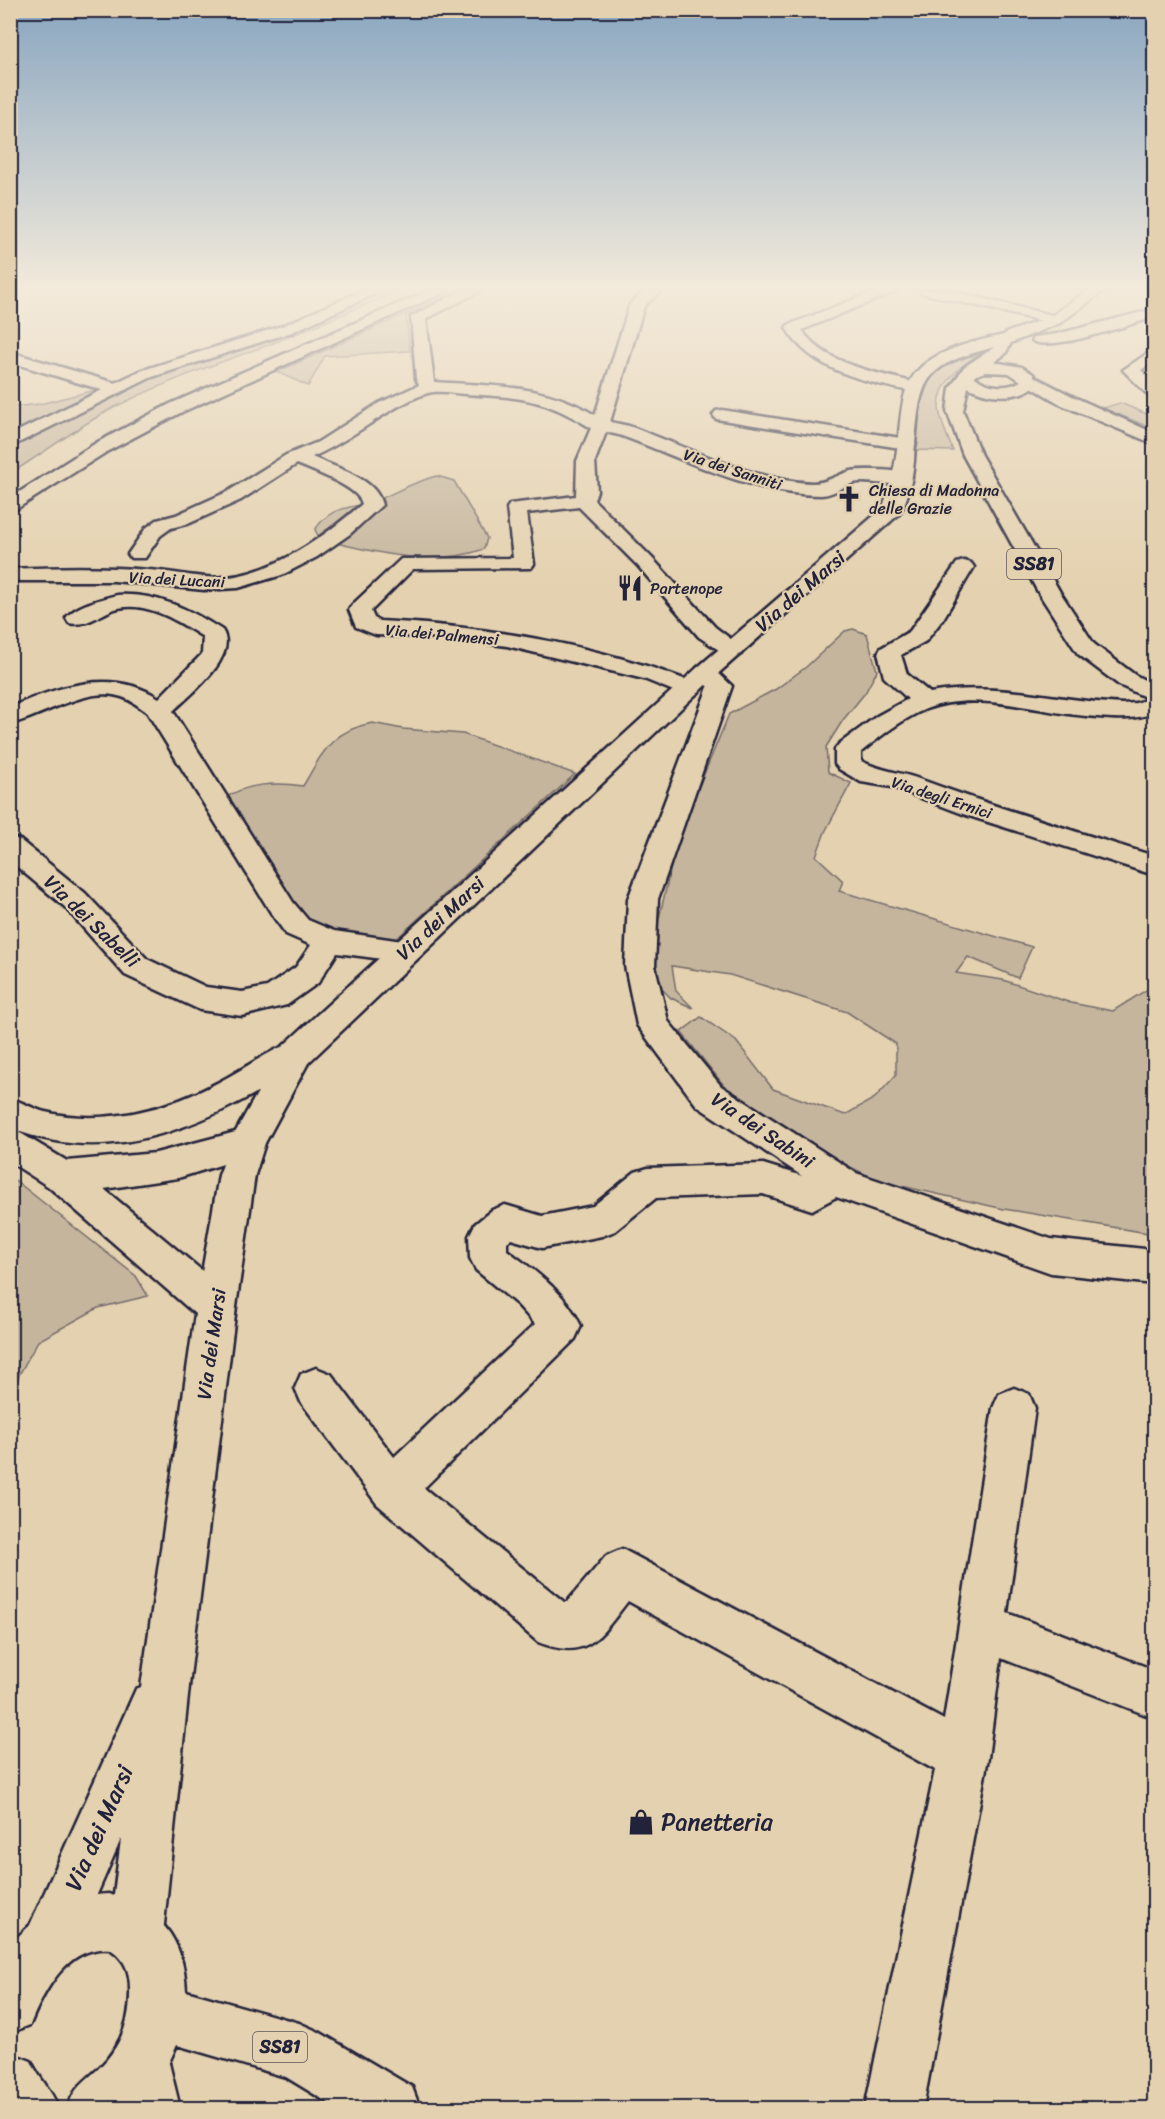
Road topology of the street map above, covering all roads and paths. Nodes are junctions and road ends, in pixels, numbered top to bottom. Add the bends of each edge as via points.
1 (112, 389) edge
2 (185, 389) edge
3 (219, 389) edge
4 (424, 389) edge
5 (462, 389) edge
6 (611, 389) edge
7 (915, 389) edge
8 (958, 389) edge
9 (1002, 389) edge
10 (1015, 389) edge
11 (1047, 389) edge
12 (1011, 390) junction
13 (1068, 401) junction
14 (957, 402) junction
15 (722, 415) dead end
16 (600, 426) junction
17 (1155, 439) edge
18 (10, 442) edge
19 (907, 444) junction
20 (63, 453) dead end
21 (297, 457) junction
22 (903, 477) junction
23 (584, 501) junction
24 (10, 507) edge
25 (138, 554) dead end
26 (964, 567) dead end
27 (10, 575) edge
28 (77, 618) dead end
29 (733, 649) junction
30 (698, 681) junction
31 (1155, 694) edge
32 (926, 701) junction
33 (1155, 704) edge
34 (160, 710) junction
35 (10, 717) edge
36 (10, 846) edge
37 (1155, 866) edge
38 (329, 941) junction
39 (405, 951) junction
40 (296, 1054) junction
41 (10, 1112) edge
42 (247, 1143) junction
43 (10, 1144) edge
44 (62, 1176) junction
45 (834, 1178) junction
46 (1155, 1267) edge
47 (216, 1307) junction
48 (316, 1388) dead end
49 (1014, 1408) dead end
50 (392, 1489) junction
51 (983, 1627) junction
52 (166, 1677) junction
53 (1155, 1694) edge
54 (963, 1758) junction
55 (136, 1934) junction
56 (47, 1946) junction
57 (10, 2005) edge
58 (149, 2061) edge
59 (10, 2082) edge
60 (29, 2109) edge
61 (97, 2109) edge
62 (392, 2109) edge
63 (894, 2109) edge

1 - 18 main road
2 - 20 main road
3 - 24 main road via 102,447
4 - 21 main road, Via dei Lucani via 385,407 324,446
5 - 16 main road, Via dei Lucani via 547,398
6 - 16 main road
7 - 19 main road, Via dei Marsi
8 - 14 main road
9 - 12 main road
10 - 12 main road
11 - 13 main road
12 - 13 main road
12 - 14 main road
13 - 17 main road
14 - 31 main road, SS81 via 955,411 972,455 1049,592 1086,649 1127,680
15 - 19 main road
16 - 22 main road, Via dei Sanniti via 623,430 750,477 794,488 824,489 854,476
16 - 23 main road via 586,461 588,490
19 - 22 main road, Via dei Marsi
21 - 25 main road, Via dei Lucani via 234,496 164,524 153,532
21 - 27 main road, Via dei Lucani via 359,486 370,495 372,505 349,526 272,572 238,582 209,584 148,576
22 - 29 main road, Via dei Marsi via 892,510
23 - 29 main road via 707,632
23 - 30 main road, Via dei Palmensi via 517,508 524,564 408,563 360,610 364,622 376,628 507,639 652,674
26 - 32 main road via 918,636 889,653 896,677
28 - 34 main road via 115,602 146,602 183,615 214,635 213,655
29 - 30 main road, Via dei Marsi
30 - 39 main road, Via dei Marsi
30 - 45 main road, Via dei Sabini via 720,686 643,899 640,966 653,1025 709,1096
32 - 33 main road, Via degli Ernici via 969,696 1141,712
32 - 37 main road, Via degli Ernici via 879,726 848,749 848,764 870,776 897,780
34 - 35 main road via 117,688 63,696
34 - 38 main road via 283,909 297,927
36 - 38 main road, Via dei Sabelli via 75,900 136,967 200,998 242,1004 276,997 307,975
38 - 39 main road
39 - 40 main road, Via dei Marsi
40 - 41 main road via 211,1103 167,1121 126,1129 77,1131 34,1125
40 - 42 main road, Via dei Marsi
42 - 44 main road via 161,1169
42 - 47 main road, Via dei Marsi via 237,1175
43 - 44 main road
44 - 47 main road
45 - 46 main road, Via dei Sabini via 1051,1256
45 - 50 main road via 812,1194 763,1179 648,1183 602,1220 542,1232 505,1221 488,1236 489,1258 532,1292 561,1326
47 - 52 main road, Via dei Marsi
48 - 50 main road
49 - 51 main road
50 - 54 main road via 555,1625 578,1626 622,1572
51 - 53 main road
51 - 54 main road
52 - 55 main road, Via dei Marsi
52 - 56 main road, Via dei Marsi
54 - 63 main road
55 - 56 main road via 117,1923 94,1921 70,1929
55 - 58 main road via 150,1954 158,1980
56 - 57 main road via 31,1964
58 - 61 main road
58 - 62 main road, SS81 via 299,2052
59 - 60 main road

